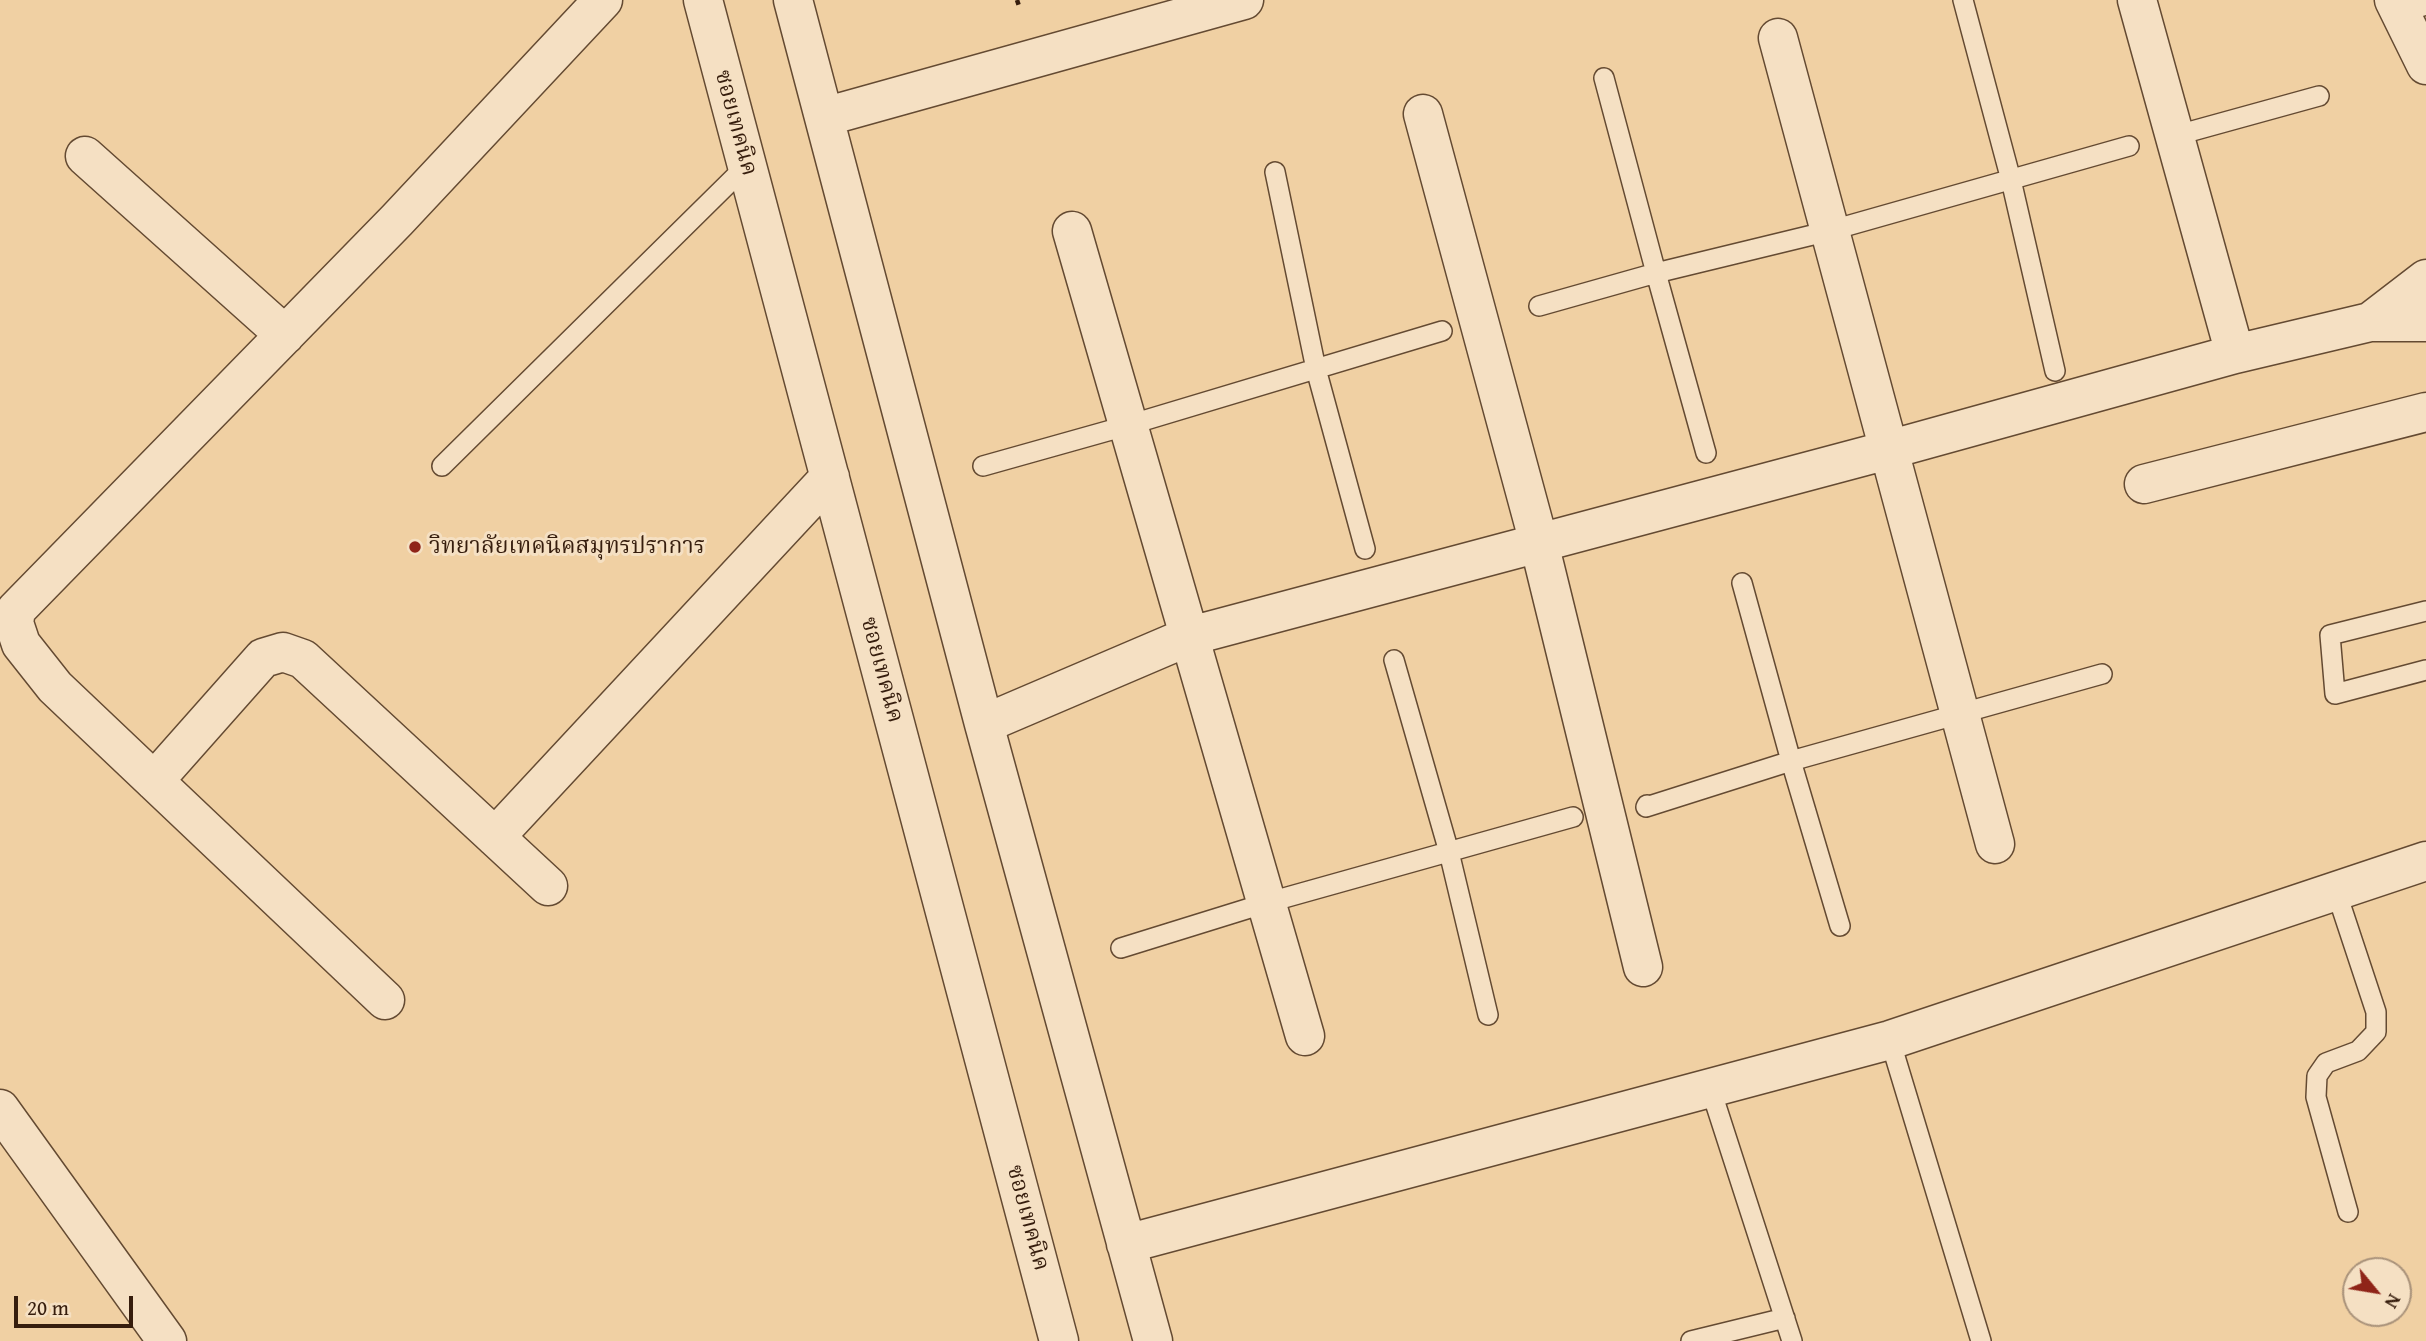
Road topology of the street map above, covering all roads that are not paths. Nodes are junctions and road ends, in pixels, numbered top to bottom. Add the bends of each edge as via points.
1 (603, 0) edge
2 (703, 0) edge
3 (793, 0) edge
4 (1244, 0) edge
5 (1963, 0) edge
6 (2137, 0) edge
7 (2407, 6) edge
8 (1778, 38) dead end
9 (2426, 65) edge
10 (1604, 78) dead end
11 (2319, 96) dead end
12 (1423, 114) dead end
13 (824, 117) junction
14 (2174, 136) junction
15 (2129, 146) dead end
16 (85, 156) dead end
17 (747, 165) junction
18 (1275, 172) dead end
19 (2011, 180) junction
20 (1072, 231) dead end
21 (1829, 231) junction
22 (1656, 273) junction
23 (2426, 279) edge
24 (1539, 306) dead end
25 (2370, 321) junction
26 (2426, 321) edge
27 (1443, 331) dead end
28 (285, 335) junction
29 (2235, 354) junction
30 (1316, 369) junction
31 (2055, 371) dead end
32 (2426, 412) edge
33 (1129, 425) junction
34 (1888, 450) junction
35 (1706, 453) dead end
36 (442, 466) dead end
37 (983, 466) dead end
38 (830, 477) junction
39 (2144, 484) dead end
40 (1539, 543) junction
41 (1365, 549) dead end
42 (1742, 583) dead end
43 (2426, 611) edge
44 (7, 618) edge
45 (1190, 636) junction
46 (1394, 660) dead end
47 (2426, 670) edge
48 (2102, 674) dead end
49 (1960, 716) junction
50 (984, 724) junction
51 (1791, 761) junction
52 (154, 781) junction
53 (1647, 806) dead end
54 (1573, 817) dead end
55 (495, 837) junction
56 (1995, 844) dead end
57 (1449, 852) junction
58 (2426, 861) edge
59 (548, 886) dead end
60 (2336, 891) junction
61 (1266, 904) junction
62 (1840, 926) dead end
63 (1121, 948) dead end
64 (1643, 967) dead end
65 (385, 1000) dead end
66 (1488, 1015) dead end
67 (1305, 1036) dead end
68 (1890, 1040) junction
69 (1710, 1087) junction
70 (0, 1109) edge
71 (2348, 1212) dead end
72 (1126, 1244) junction
73 (1785, 1318) junction
74 (167, 1341) edge
75 (1059, 1341) edge
76 (1153, 1341) edge
77 (1691, 1341) edge
78 (1792, 1341) edge
79 (1981, 1341) edge

1 - 28 street
2 - 17 street, ซอยเทคนิค
3 - 13 street
4 - 13 street
5 - 19 lane
6 - 14 street
7 - 9 street
8 - 21 street
10 - 22 lane
11 - 14 lane
12 - 40 street
13 - 50 street
14 - 29 street
15 - 19 lane
16 - 28 street
17 - 36 lane
17 - 38 street, ซอยเทคนิค
18 - 30 lane
19 - 21 lane
19 - 31 lane
20 - 33 street
21 - 22 lane
21 - 34 street
22 - 24 lane
22 - 35 lane
23 - 25 street
25 - 26 street
25 - 29 street
27 - 30 lane
28 - 44 street
29 - 34 street
30 - 33 lane
30 - 41 lane
32 - 39 street
33 - 37 lane
33 - 45 street
34 - 40 street
34 - 49 street
38 - 55 street
38 - 75 street, ซอยเทคนิค
40 - 45 street
40 - 64 street
42 - 51 lane
43 - 47 lane via 2330,635 2335,694
44 - 52 street via 55,687
45 - 50 street
45 - 61 street
46 - 57 lane
48 - 49 lane
49 - 51 lane
49 - 56 street
50 - 72 street
51 - 53 lane
51 - 62 lane
52 - 55 street via 263,658 283,652 303,659
52 - 65 street
54 - 57 lane
55 - 59 street
57 - 61 lane
57 - 66 lane
58 - 60 street
60 - 68 street
60 - 71 lane via 2376,1012 2375,1032 2358,1051 2326,1063 2317,1076 2316,1097
61 - 63 lane
61 - 67 street
68 - 69 street
68 - 79 lane
69 - 72 street
69 - 73 lane
70 - 74 street
72 - 76 street
73 - 77 lane
73 - 78 lane

